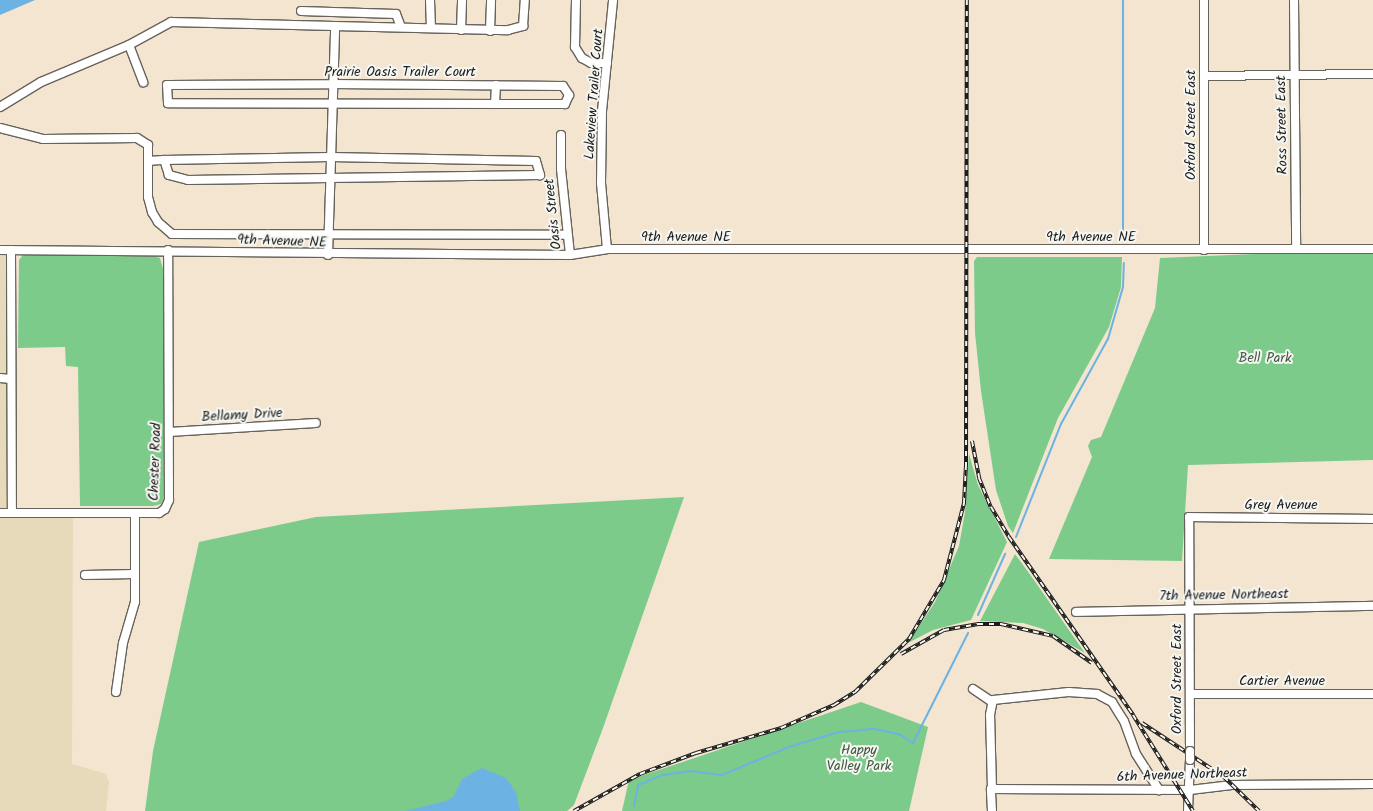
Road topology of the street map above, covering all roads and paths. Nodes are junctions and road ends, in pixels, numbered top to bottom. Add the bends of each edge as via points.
1 (430, 0) edge
2 (462, 0) edge
3 (490, 0) edge
4 (525, 0) edge
5 (576, 0) edge
6 (614, 0) edge
7 (1204, 0) edge
8 (1294, 0) edge
9 (300, 11) dead end
10 (335, 26) junction
11 (401, 27) junction
12 (430, 28) junction
13 (461, 30) junction
14 (490, 31) junction
15 (129, 45) junction
16 (607, 63) junction
17 (1294, 74) junction
18 (1373, 74) edge
19 (1204, 76) junction
20 (143, 82) dead end
21 (332, 84) junction
22 (496, 85) junction
23 (495, 104) junction
24 (332, 105) junction
25 (0, 107) edge
26 (0, 128) edge
27 (561, 135) dead end
28 (330, 157) junction
29 (164, 160) junction
30 (495, 160) junction
31 (148, 161) junction
32 (495, 178) junction
33 (328, 179) junction
34 (328, 234) junction
35 (567, 235) junction
36 (607, 249) junction
37 (1296, 249) junction
38 (1373, 249) edge
39 (0, 250) edge
40 (11, 250) junction
41 (168, 250) junction
42 (1204, 250) junction
43 (328, 255) junction
44 (570, 255) junction
45 (0, 378) edge
46 (11, 378) junction
47 (316, 423) dead end
48 (169, 432) junction
49 (0, 513) edge
50 (12, 513) junction
51 (135, 513) junction
52 (1189, 517) joint
53 (1373, 518) edge
54 (135, 574) junction
55 (86, 575) dead end
56 (1373, 606) edge
57 (1189, 608) junction
58 (1076, 612) dead end
59 (973, 690) dead end
60 (116, 692) dead end
61 (1191, 694) junction
62 (1373, 694) edge
63 (992, 702) junction
64 (1373, 784) edge
65 (992, 788) junction
66 (1159, 790) junction
67 (1190, 790) junction
68 (992, 811) edge
69 (1188, 811) edge

1 - 12 street
2 - 13 street
3 - 14 street
4 - 14 street via 523,26
5 - 16 street via 575,47 591,62
6 - 16 street, Lakeview Trailer Court
7 - 19 street, Oxford Street East
8 - 17 street, Ross Street East
9 - 11 street via 396,14
10 - 11 street
10 - 15 street via 171,22
10 - 21 street
11 - 12 street
12 - 13 street
13 - 14 street
15 - 20 street
15 - 25 street via 41,82
16 - 36 street, Lakeview Trailer Court via 601,182
17 - 18 street
17 - 19 street
17 - 37 street, Ross Street East
19 - 42 street, Oxford Street East
21 - 22 street, Prairie Oasis Trailer Court
21 - 24 street
21 - 24 street, Prairie Oasis Trailer Court via 167,85 168,103
22 - 23 street
22 - 23 street, Prairie Oasis Trailer Court via 563,86 569,95 565,104
23 - 24 street, Prairie Oasis Trailer Court
24 - 28 street
26 - 31 street via 43,139 137,138 148,145
27 - 35 street, Oasis Street
28 - 29 street
28 - 30 street
28 - 33 street
29 - 31 street
29 - 33 street via 169,175 188,180
30 - 32 street
30 - 32 street via 536,161 540,175
31 - 34 street via 148,197 152,212 172,234
32 - 33 street
33 - 34 street
34 - 35 street
34 - 43 street
35 - 44 street, Oasis Street
36 - 42 street, 9th Avenue NE
36 - 44 street, 9th Avenue NE
37 - 38 street, 9th Avenue NE
37 - 42 street, 9th Avenue NE
39 - 40 street, 9th Avenue NE
40 - 41 street, 9th Avenue NE
40 - 46 street
41 - 43 street, 9th Avenue NE
41 - 48 street, Chester Road
43 - 44 street, 9th Avenue NE
45 - 46 street
46 - 50 street
47 - 48 street, Bellamy Drive
48 - 51 street, Chester Road via 169,500 159,513
49 - 50 street, Chester Road
50 - 51 street, Chester Road
51 - 54 street
52 - 53 street, Grey Avenue
52 - 57 street, Oxford Street East
54 - 55 street
54 - 60 street via 134,609 123,643
56 - 57 street, 7th Avenue Northeast
57 - 58 street, 7th Avenue Northeast
57 - 61 street, Oxford Street East
59 - 63 street
61 - 62 street, Cartier Avenue
61 - 67 street, Oxford Street East, bridge
63 - 65 street
63 - 66 street via 1061,692 1105,697 1121,716 1136,754
64 - 67 street, 6th Avenue Northeast via 1232,785
65 - 66 street, 6th Avenue Northeast
65 - 68 street
66 - 67 street, 6th Avenue Northeast
67 - 69 street, Oxford Street East

